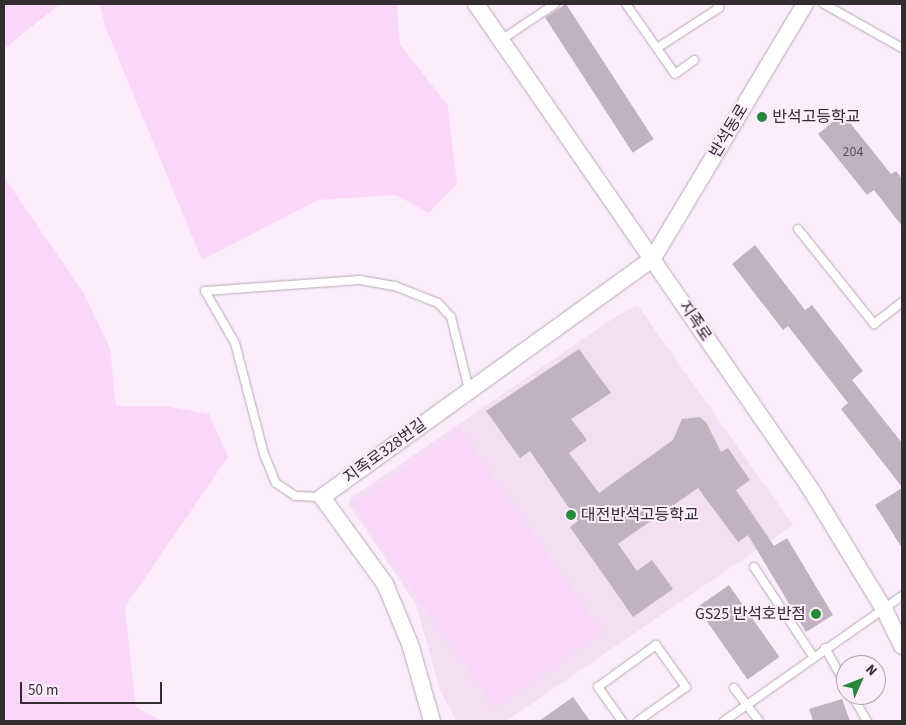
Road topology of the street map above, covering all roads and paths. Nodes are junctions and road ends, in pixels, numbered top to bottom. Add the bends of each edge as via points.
1 (476, 4) edge
2 (555, 4) edge
3 (717, 4) edge
4 (805, 4) edge
5 (824, 4) edge
6 (630, 5) edge
7 (501, 40) junction
8 (657, 48) junction
9 (902, 48) edge
10 (694, 60) dead end
11 (798, 229) dead end
12 (653, 258) junction
13 (902, 302) edge
14 (470, 390) junction
15 (322, 497) junction
16 (754, 567) dead end
17 (902, 596) edge
18 (885, 611) junction
19 (902, 646) edge
20 (825, 648) junction
21 (813, 656) junction
22 (836, 667) edge
23 (734, 688) dead end
24 (858, 705) edge
25 (748, 707) junction
26 (432, 721) edge
27 (622, 721) edge
28 (638, 721) edge
29 (724, 721) edge
30 (759, 721) edge
31 (867, 721) edge

1 - 7 street, 지족로
2 - 7 lane
3 - 8 lane via 720,8
4 - 12 street, 반석동로
5 - 9 lane
6 - 8 lane
7 - 12 street, 지족로
8 - 10 lane via 674,74
11 - 13 lane via 874,324
12 - 14 street, 지족로328번길
12 - 18 street, 지족로 via 810,488
14 - 15 street, 지족로328번길
14 - 15 lane via 451,317 438,303 395,286 360,280 204,291 235,343 264,454 276,483 295,496
15 - 26 street via 385,584 410,644
16 - 21 lane
17 - 18 lane
18 - 19 street, 지족로
18 - 20 lane
20 - 21 lane
20 - 22 lane
21 - 25 lane
23 - 25 lane
24 - 31 lane
25 - 29 lane
25 - 30 lane
27 - 28 lane via 598,688 656,645 686,687

